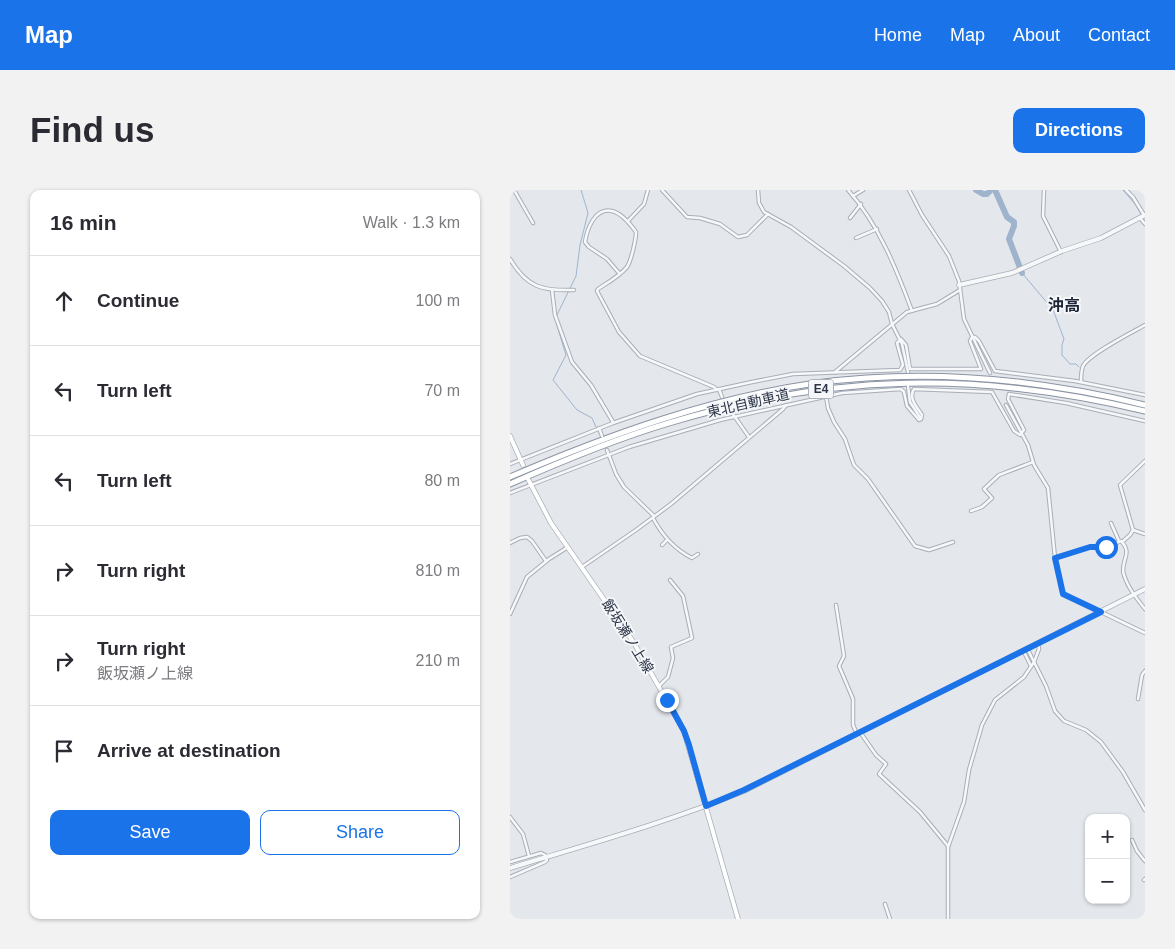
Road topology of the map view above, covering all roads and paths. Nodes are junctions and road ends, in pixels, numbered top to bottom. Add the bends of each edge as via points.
1 (514, 190) edge
2 (648, 190) edge
3 (662, 190) edge
4 (758, 190) edge
5 (848, 190) edge
6 (863, 190) edge
7 (909, 190) edge
8 (1044, 190) edge
9 (1126, 190) edge
10 (510, 194) edge
11 (853, 196) junction
12 (860, 204) junction
13 (768, 214) junction
14 (1143, 217) edge
15 (850, 218) dead end
16 (628, 221) junction
17 (533, 223) dead end
18 (1145, 224) edge
19 (877, 229) junction
20 (856, 238) dead end
21 (1061, 252) junction
22 (510, 259) edge
23 (619, 273) junction
24 (959, 288) junction
25 (552, 290) junction
26 (574, 290) dead end
27 (912, 311) junction
28 (892, 324) junction
29 (1145, 325) edge
30 (972, 337) junction
31 (899, 340) junction
32 (908, 372) dead end
33 (834, 373) junction
34 (990, 373) dead end
35 (1081, 382) junction
36 (908, 386) dead end
37 (718, 390) junction
38 (1145, 395) edge
39 (826, 396) junction
40 (722, 397) dead end
41 (786, 405) junction
42 (1006, 405) dead end
43 (1145, 405) edge
44 (730, 410) dead end
45 (1145, 411) edge
46 (734, 416) junction
47 (921, 419) junction
48 (1145, 421) edge
49 (613, 423) junction
50 (599, 428) junction
51 (1022, 434) junction
52 (510, 436) edge
53 (602, 436) dead end
54 (749, 437) junction
55 (607, 450) dead end
56 (609, 454) junction
57 (520, 460) junction
58 (1145, 461) edge
59 (1033, 462) junction
60 (510, 464) edge
61 (523, 465) dead end
62 (510, 477) edge
63 (528, 480) dead end
64 (510, 484) edge
65 (530, 484) junction
66 (510, 494) edge
67 (971, 511) dead end
68 (653, 517) junction
69 (1111, 524) dead end
70 (1132, 530) junction
71 (1145, 534) edge
72 (667, 540) junction
73 (953, 542) dead end
74 (1120, 542) junction
75 (510, 543) edge
76 (662, 545) dead end
77 (568, 547) junction
78 (698, 554) dead end
79 (1055, 558) junction
80 (546, 561) junction
81 (582, 567) junction
82 (670, 580) dead end
83 (1145, 589) edge
84 (1134, 594) junction
85 (836, 605) dead end
86 (1145, 609) edge
87 (1101, 612) junction
88 (510, 614) edge
89 (1145, 632) edge
90 (1038, 643) junction
91 (1025, 649) junction
92 (1034, 662) junction
93 (1031, 666) junction
94 (1145, 671) edge
95 (659, 686) junction
96 (1138, 699) dead end
97 (859, 733) junction
98 (706, 806) junction
99 (1145, 810) edge
100 (510, 816) edge
101 (1132, 840) dead end
102 (948, 846) junction
103 (529, 856) junction
104 (546, 857) junction
105 (1145, 861) edge
106 (510, 862) edge
107 (510, 868) edge
108 (510, 877) edge
109 (885, 904) dead end
110 (738, 919) edge
111 (890, 919) edge
112 (948, 919) edge

1 - 10 street
1 - 17 street
2 - 16 street via 644,204
3 - 13 street via 687,217 720,224 741,238
4 - 13 street via 761,207
5 - 11 street
6 - 11 street
7 - 24 street via 949,256
8 - 21 street via 1043,216
9 - 14 street
11 - 12 street
12 - 15 street
12 - 19 street
13 - 28 street via 792,226 870,288 887,308
14 - 18 street
14 - 21 street via 1101,238
16 - 23 street via 636,236 628,266
16 - 23 street via 613,212 605,212 591,222 586,236 585,242 589,247
19 - 20 street
19 - 27 street
21 - 24 street via 1012,273
22 - 25 street via 531,284
23 - 37 street via 597,291 627,343 642,357
24 - 27 street via 937,304
24 - 30 street via 964,318
25 - 26 street
25 - 49 street via 555,315 572,362 592,385
27 - 28 street
28 - 31 street
28 - 33 street
29 - 35 street via 1089,359 1082,369
30 - 31 street via 970,341 981,370 910,369 906,345 904,340
30 - 34 street
30 - 35 street via 979,341 995,370
31 - 32 street
31 - 33 street via 903,365 900,370
33 - 37 street via 793,374
35 - 38 street
36 - 47 street via 908,399
37 - 40 street
37 - 49 street
39 - 41 street
39 - 47 street via 901,389 907,406 917,419
39 - 73 street via 828,408 845,439 854,465 868,479 913,543 929,550
41 - 46 street
41 - 54 street
42 - 51 street
43 - 62 highway, 東北自動車道 / E4 via 1070,389 986,379 912,376 818,383 758,393 680,414 602,440
44 - 46 street
45 - 64 highway, 東北自動車道 / E4 via 1069,394 987,385 883,383 813,390 740,404 668,423
46 - 54 street
46 - 56 street
47 - 51 street via 912,398 914,389 992,392 1014,432
48 - 51 street via 1066,402 1010,394 1008,399 1024,430
49 - 50 street
50 - 53 street
50 - 57 street
51 - 59 street
52 - 57 main road
54 - 68 street
55 - 56 street
56 - 65 street
56 - 68 street via 624,487
57 - 60 street
57 - 61 main road
58 - 70 street via 1120,485
59 - 67 street via 998,475 984,489 992,498
59 - 79 street via 1048,488
63 - 65 main road, 飯坂瀬ノ上線
65 - 66 street
65 - 77 main road, 飯坂瀬ノ上線
68 - 72 street
68 - 81 street
69 - 74 street
70 - 71 street
70 - 74 street
72 - 76 street
72 - 78 street via 692,558
74 - 79 street
74 - 84 street via 1127,552 1123,574
75 - 80 street via 527,537
77 - 80 street
77 - 81 main road, 飯坂瀬ノ上線
79 - 87 street via 1063,594
80 - 88 street via 527,577
81 - 95 main road, 飯坂瀬ノ上線
82 - 95 street via 683,596 692,638 671,647 673,658 668,677
83 - 84 street
84 - 86 street
84 - 87 street
85 - 97 street via 844,656 839,666 853,697 853,725
87 - 89 street
87 - 90 street
90 - 91 street
90 - 92 street
91 - 92 street
91 - 93 street
91 - 97 street
92 - 93 street
92 - 99 street via 1055,712 1064,721 1086,730 1101,742
93 - 102 street via 1024,677 995,700 984,717 970,765 964,802
94 - 96 street
95 - 98 main road, 飯坂瀬ノ上線 via 684,731
97 - 98 street
97 - 102 street via 886,764 879,774 917,808
98 - 104 street
98 - 110 main road, 飯坂瀬ノ上線
100 - 103 street via 523,834
101 - 105 street
102 - 112 street
103 - 104 street via 541,853
103 - 106 street
104 - 107 street
104 - 108 street via 545,862
109 - 111 street

